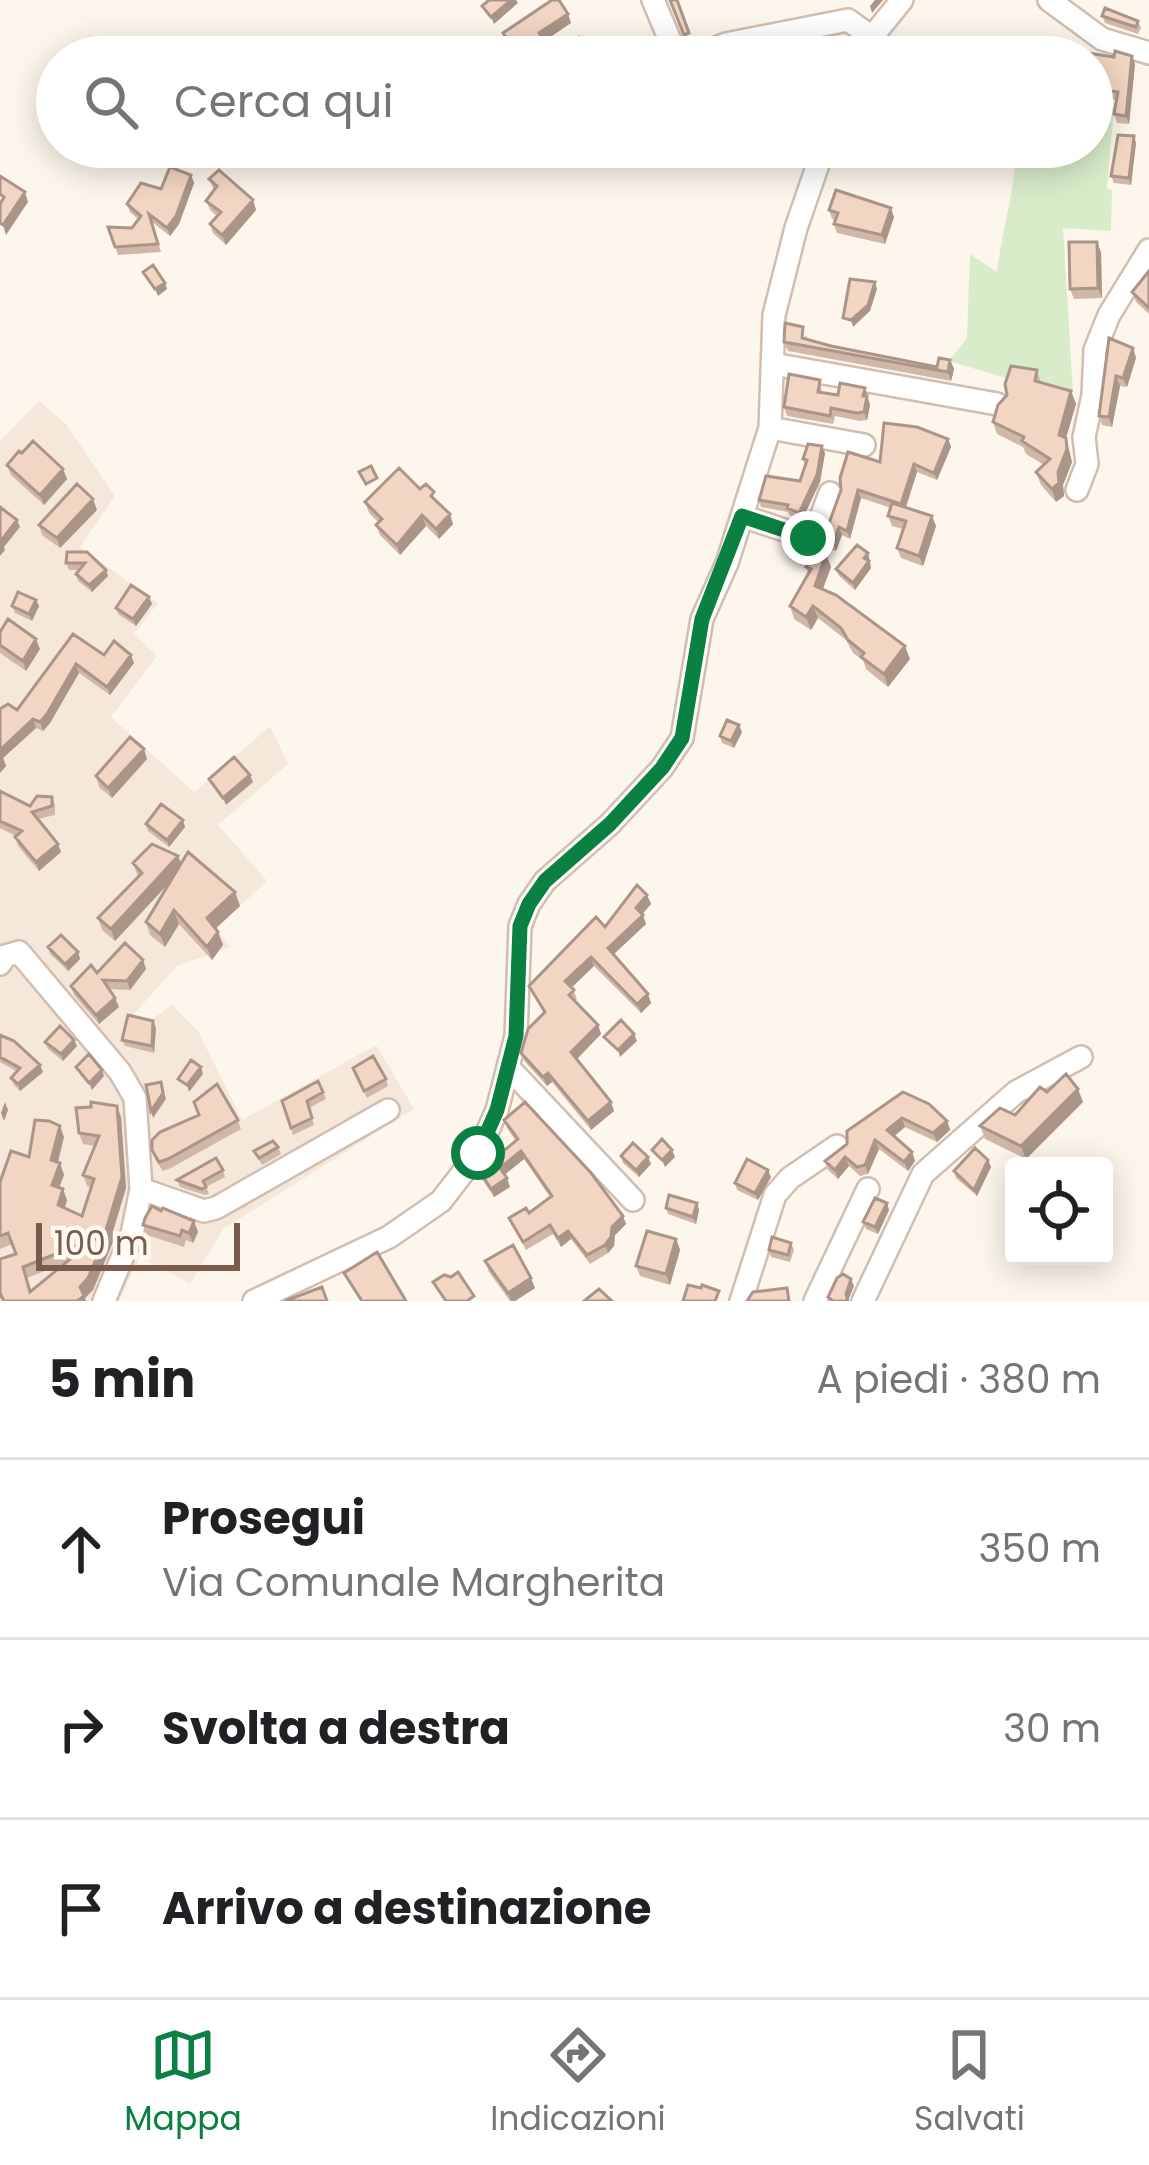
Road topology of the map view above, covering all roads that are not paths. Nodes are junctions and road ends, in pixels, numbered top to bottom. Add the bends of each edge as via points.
1 (654, 0) edge
2 (902, 0) edge
3 (1049, 0) edge
4 (837, 11) edge
5 (669, 36) edge
6 (752, 36) edge
7 (859, 36) edge
8 (875, 36) edge
9 (1098, 36) edge
10 (1113, 42) edge
11 (1149, 53) edge
12 (816, 168) edge
13 (1149, 250) edge
14 (773, 364) junction
15 (997, 404) edge
16 (770, 428) junction
17 (864, 445) dead end
18 (1077, 490) dead end
19 (830, 493) dead end
20 (742, 516) junction
21 (0, 964) edge
22 (1081, 1057) dead end
23 (509, 1068) junction
24 (388, 1110) dead end
25 (837, 1146) edge
26 (141, 1189) junction
27 (868, 1189) dead end
28 (633, 1200) dead end
29 (104, 1301) edge
30 (254, 1301) edge
31 (741, 1301) edge
32 (815, 1301) edge
33 (863, 1301) edge

1 - 5 street
2 - 8 street
3 - 9 street
4 - 6 street
4 - 7 street
10 - 11 street
12 - 14 street via 774,314
13 - 18 street via 1094,350 1087,464
14 - 15 street
14 - 16 street
16 - 17 street
16 - 20 street
19 - 20 street via 808,538
20 - 23 street via 702,619 682,738 529,904 520,926
21 - 26 street via 19,952 120,1072 135,1098
22 - 33 street via 1016,1092 923,1174
23 - 28 street
23 - 30 street via 478,1153 441,1201 389,1237
24 - 26 street via 216,1208
25 - 31 street via 775,1195
26 - 29 street
27 - 32 street

